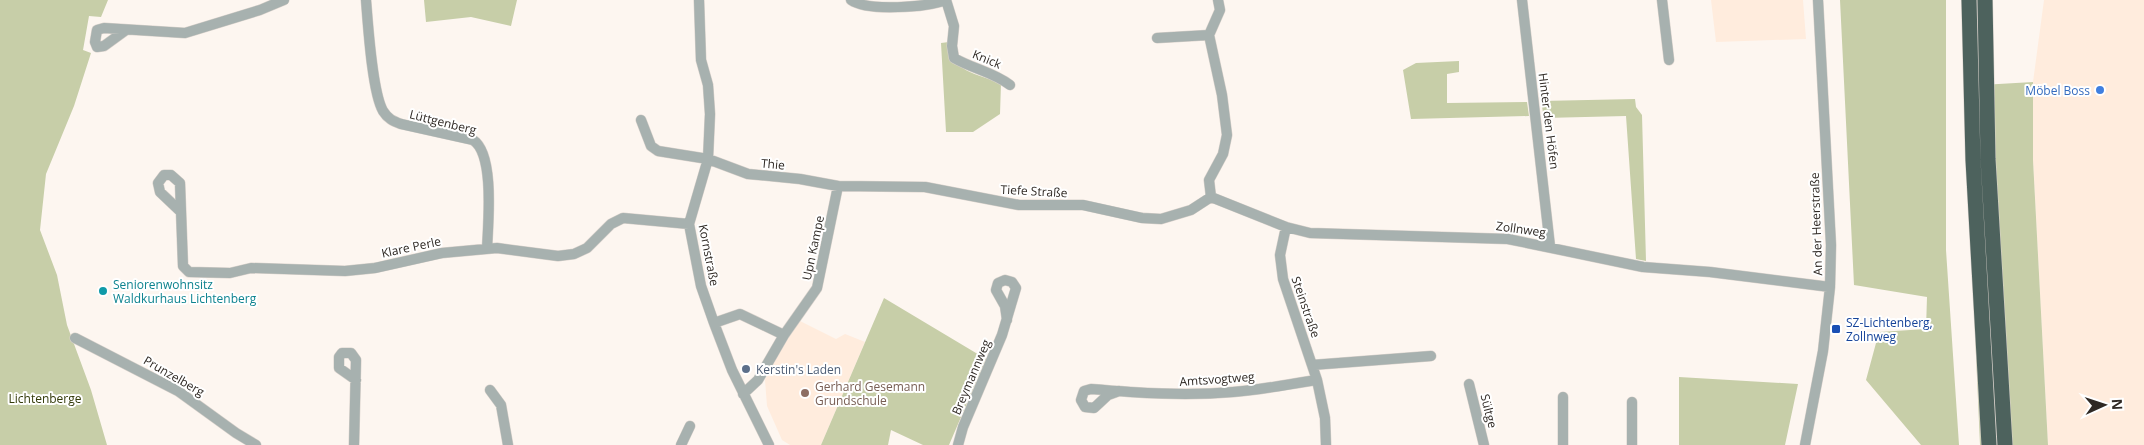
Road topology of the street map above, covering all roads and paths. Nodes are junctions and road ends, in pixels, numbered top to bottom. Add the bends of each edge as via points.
1 (284, 0) edge
2 (366, 0) edge
3 (699, 0) edge
4 (851, 0) edge
5 (1218, 0) edge
6 (1522, 0) edge
7 (1662, 0) edge
8 (1818, 0) edge
9 (1969, 0) edge
10 (1985, 0) edge
11 (126, 30) dead end
12 (1209, 35) junction
13 (1157, 38) dead end
14 (1669, 60) dead end
15 (1010, 85) dead end
16 (641, 120) dead end
17 (708, 159) junction
18 (838, 186) junction
19 (1211, 197) junction
20 (180, 211) dead end
21 (689, 224) junction
22 (1286, 228) junction
23 (1550, 246) junction
24 (487, 248) junction
25 (1830, 287) junction
26 (1008, 320) dead end
27 (714, 323) junction
28 (784, 335) junction
29 (75, 338) dead end
30 (1431, 356) dead end
31 (1312, 365) junction
32 (356, 380) dead end
33 (1317, 380) junction
34 (1469, 384) dead end
35 (490, 390) dead end
36 (1119, 391) dead end
37 (743, 394) junction
38 (1563, 397) dead end
39 (1632, 402) dead end
40 (690, 426) dead end
41 (256, 445) edge
42 (354, 445) edge
43 (508, 445) edge
44 (681, 445) edge
45 (769, 445) edge
46 (958, 445) edge
47 (1326, 445) edge
48 (1484, 445) edge
49 (1563, 445) edge
50 (1632, 445) edge
51 (1805, 445) edge
52 (1989, 445) edge
53 (2005, 445) edge

1 - 11 street via 185,33
2 - 24 street, Lüttgenberg via 376,92 383,112 390,120 401,124 480,144 488,193
3 - 17 street, Kornstraße via 700,60 708,85 710,114
4 - 15 street, Knick via 858,5 896,6 933,5 946,0 954,26 954,58
5 - 12 street via 1220,10
6 - 23 street, Hinter den Höfen
7 - 14 street
8 - 25 street, An der Heerstraße via 1831,245
9 - 52 highway via 1972,160
10 - 53 highway via 1988,159
12 - 13 street
12 - 19 street via 1227,135 1226,148 1210,175
16 - 17 street, Thie via 654,149
17 - 18 street, Thie via 748,174
17 - 21 street, Kornstraße
18 - 19 street, Tiefe Straße via 925,187 1019,205 1083,205 1161,219 1191,210
18 - 28 street, Upn Kampe via 818,288
19 - 22 street, Zollnweg
20 - 24 street, Klare Perle via 183,266 189,272 230,272 252,268 345,271
21 - 24 street, Klare Perle via 623,218 611,224 587,248 566,255
21 - 27 street, Kornstraße via 701,286
22 - 23 street, Zollnweg via 1310,233 1495,238
22 - 31 street, Steinstraße via 1280,255 1283,279
23 - 25 street, Zollnweg via 1643,267
25 - 51 street, An der Heerstraße via 1823,352
26 - 46 street, Breymannweg
27 - 28 street via 740,314
27 - 37 street, Kornstraße
28 - 37 street, Upn Kampe via 758,380
29 - 41 street, Prunzelberg via 178,391
30 - 31 street
31 - 33 street, Steinstraße
32 - 42 street
33 - 36 street, Amtsvogtweg via 1206,394
33 - 47 street, Steinstraße via 1325,418
34 - 48 street, Sültge
35 - 43 street via 501,405
37 - 45 street, Kornstraße
38 - 49 street
39 - 50 street
40 - 44 street

